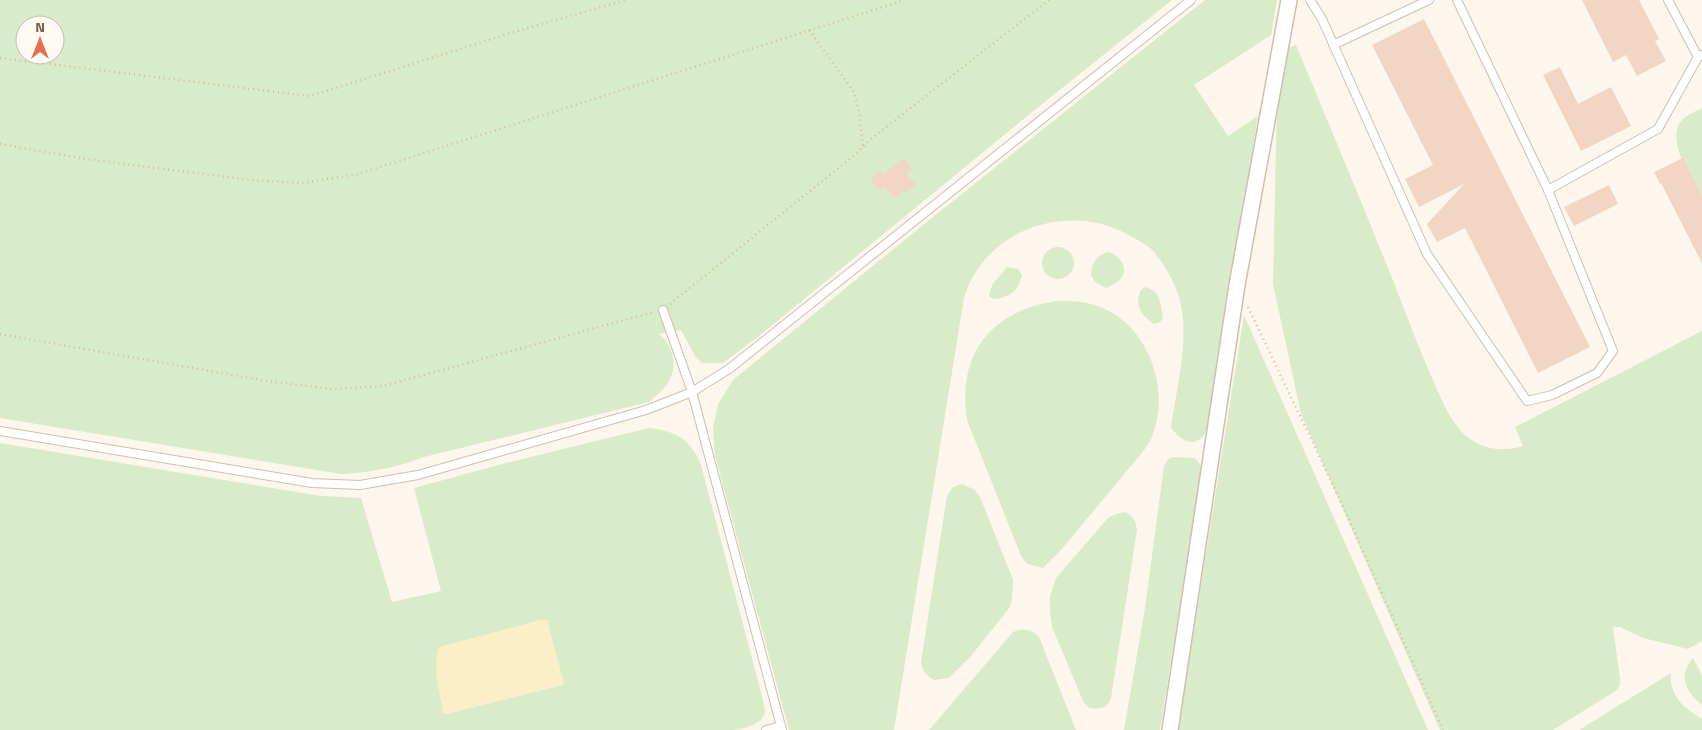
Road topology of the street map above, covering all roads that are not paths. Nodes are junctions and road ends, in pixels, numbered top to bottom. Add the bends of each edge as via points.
1 (1190, 0) edge
2 (1289, 0) edge
3 (1310, 0) edge
4 (1429, 0) edge
5 (1456, 0) edge
6 (1668, 0) edge
7 (1333, 45) junction
8 (1700, 56) edge
9 (1548, 190) junction
10 (663, 310) road end
11 (692, 392) junction
12 (0, 432) edge
13 (782, 728) edge
14 (766, 730) edge
15 (1170, 730) edge

1 - 11 lane via 729,369
2 - 15 street via 1237,285
3 - 7 lane
4 - 7 lane
5 - 9 lane
6 - 8 lane
7 - 9 lane via 1427,254 1527,401 1552,395 1597,373 1613,350
8 - 9 lane via 1658,129
10 - 11 lane
11 - 12 lane via 646,410 428,472 360,485 312,483
11 - 13 lane
13 - 14 lane

